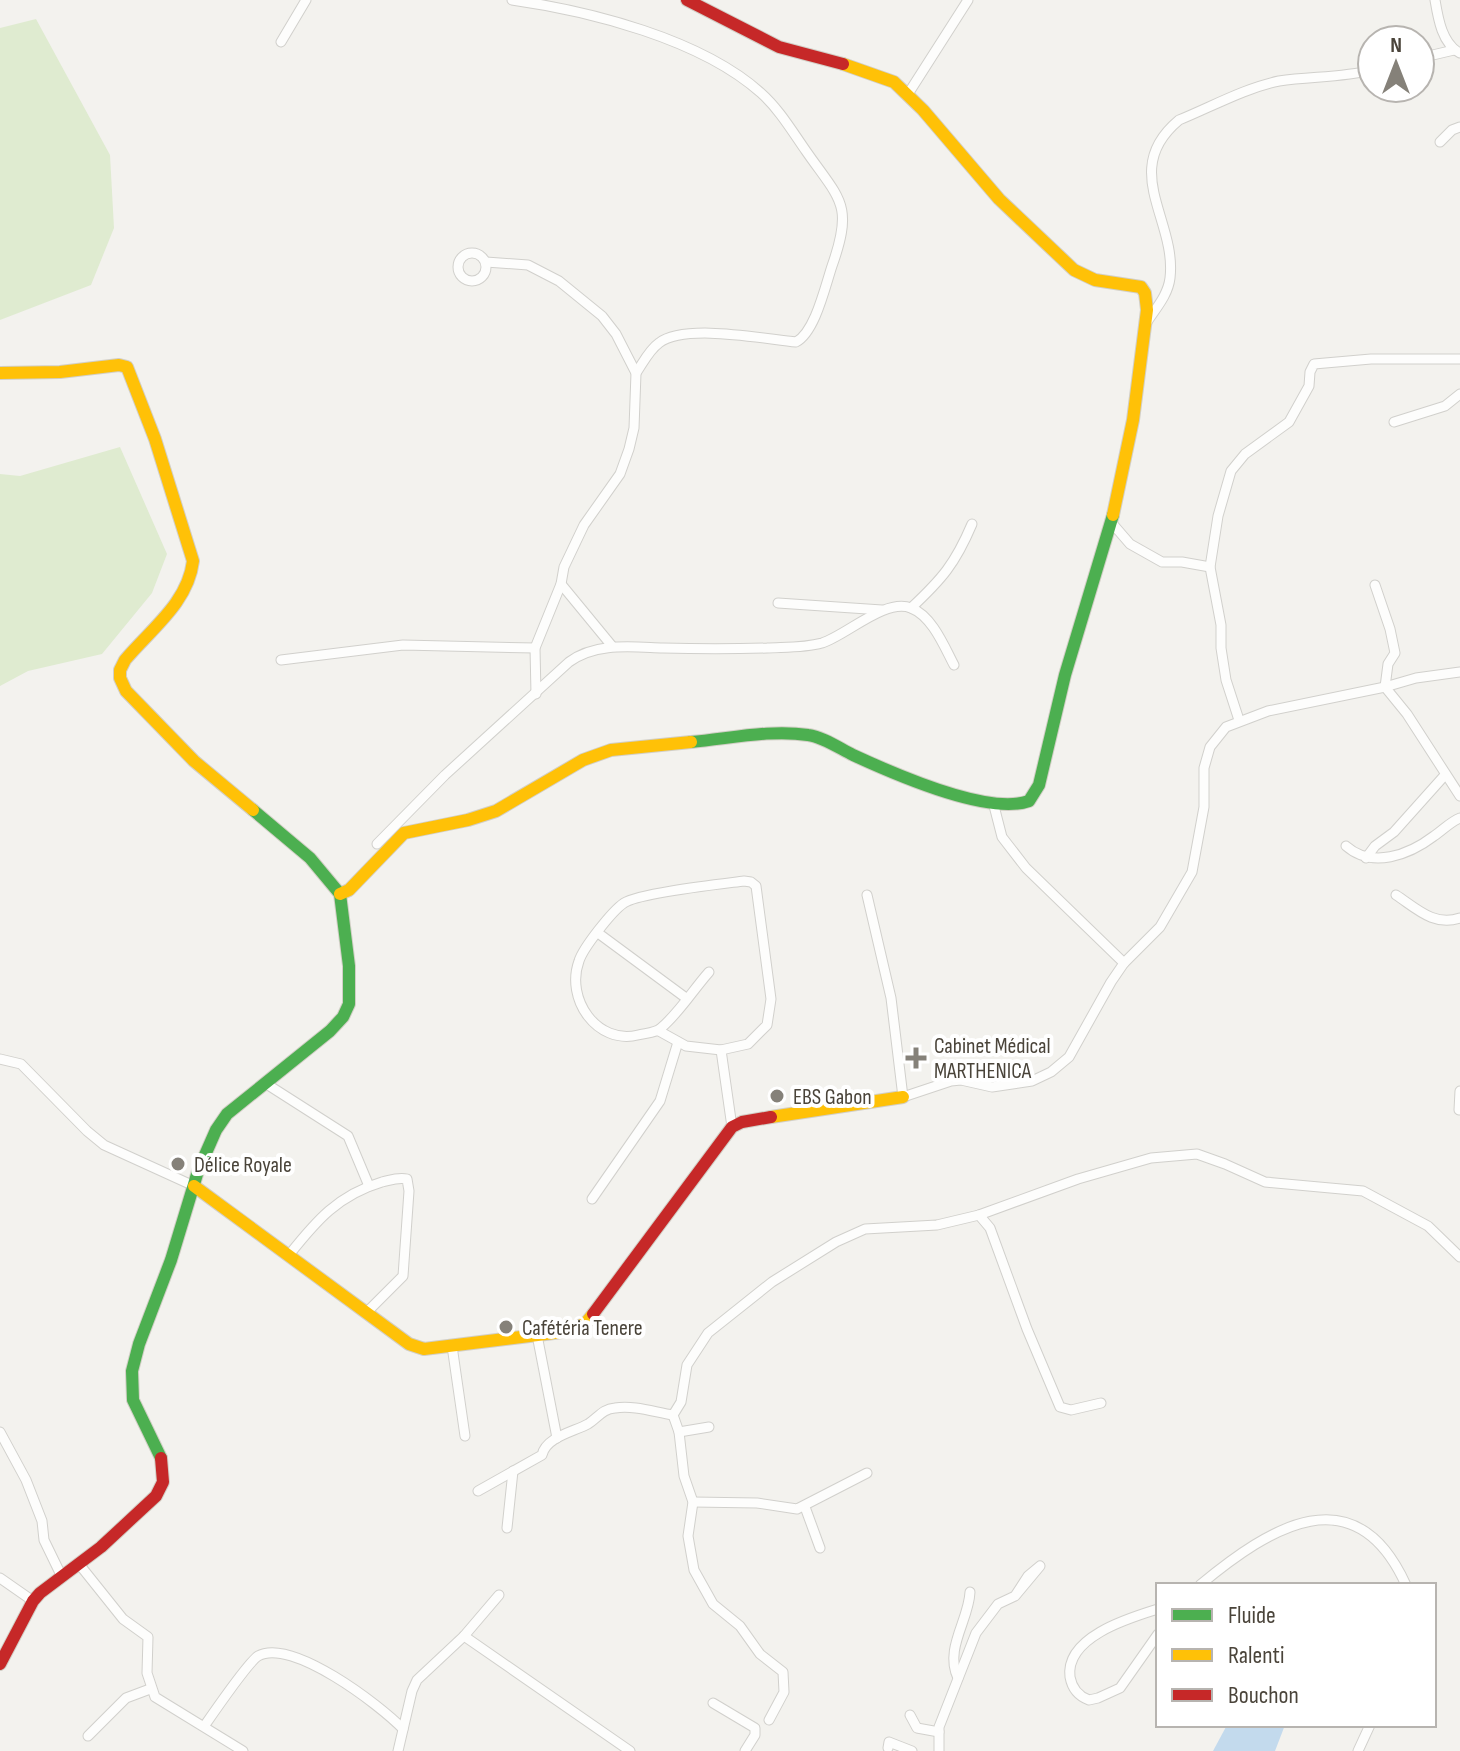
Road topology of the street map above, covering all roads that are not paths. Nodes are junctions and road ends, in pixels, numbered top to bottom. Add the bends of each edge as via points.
1 (306, 0) edge
2 (512, 0) edge
3 (687, 0) edge
4 (968, 0) edge
5 (1435, 0) edge
6 (281, 42) dead end
7 (1457, 51) edge
8 (1436, 55) edge
9 (1356, 74) edge
10 (908, 94) junction
11 (1460, 127) edge
12 (1440, 142) dead end
13 (486, 262) dead end
14 (1146, 324) junction
15 (1460, 359) edge
16 (0, 373) edge
17 (636, 373) junction
18 (1460, 394) edge
19 (1394, 422) dead end
20 (1111, 522) junction
21 (972, 524) dead end
22 (1210, 567) junction
23 (561, 584) junction
24 (1375, 585) dead end
25 (778, 603) dead end
26 (911, 608) junction
27 (883, 610) junction
28 (612, 646) junction
29 (535, 648) junction
30 (281, 660) dead end
31 (954, 665) dead end
32 (1460, 672) edge
33 (1385, 687) junction
34 (536, 694) junction
35 (1239, 720) junction
36 (1445, 775) junction
37 (1460, 796) edge
38 (993, 802) junction
39 (1460, 818) edge
40 (377, 844) dead end
41 (1346, 846) dead end
42 (1366, 858) junction
43 (340, 894) junction
44 (867, 895) dead end
45 (1396, 895) dead end
46 (1460, 918) edge
47 (598, 933) junction
48 (1124, 963) junction
49 (709, 972) dead end
50 (686, 998) junction
51 (659, 1031) junction
52 (678, 1042) junction
53 (721, 1050) junction
54 (0, 1059) edge
55 (265, 1083) junction
56 (1460, 1091) edge
57 (903, 1097) junction
58 (1459, 1110) edge
59 (732, 1127) junction
60 (194, 1186) junction
61 (369, 1186) junction
62 (592, 1199) dead end
63 (979, 1215) junction
64 (289, 1255) junction
65 (1460, 1257) edge
66 (367, 1312) junction
67 (537, 1335) junction
68 (452, 1346) junction
69 (1101, 1403) dead end
70 (673, 1415) junction
71 (709, 1427) dead end
72 (0, 1432) edge
73 (679, 1432) junction
74 (465, 1436) dead end
75 (557, 1438) junction
76 (513, 1471) junction
77 (867, 1473) dead end
78 (478, 1491) dead end
79 (693, 1502) junction
80 (805, 1507) junction
81 (507, 1528) dead end
82 (820, 1548) dead end
83 (79, 1564) junction
84 (61, 1575) junction
85 (0, 1578) edge
86 (1202, 1583) edge
87 (1405, 1583) edge
88 (970, 1592) dead end
89 (499, 1595) dead end
90 (1015, 1596) dead end
91 (33, 1601) junction
92 (1156, 1610) edge
93 (464, 1636) junction
94 (1156, 1637) edge
95 (0, 1664) edge
96 (958, 1678) junction
97 (150, 1689) junction
98 (713, 1703) dead end
99 (910, 1715) dead end
100 (769, 1720) dead end
101 (205, 1725) junction
102 (1369, 1727) edge
103 (403, 1729) junction
104 (939, 1732) junction
105 (88, 1736) dead end
106 (888, 1748) dead end
107 (243, 1751) edge
108 (398, 1751) edge
109 (630, 1751) edge
110 (745, 1751) edge
111 (912, 1751) edge
112 (939, 1751) edge
113 (1358, 1751) edge

1 - 6 street
2 - 17 street via 624,25 737,74 777,110 841,201 841,239 801,340 678,335 659,342
3 - 10 street via 779,47 869,71
4 - 10 street
5 - 7 street via 1441,28
7 - 8 street
9 - 14 street via 1261,86 1171,127 1150,166 1170,278
10 - 14 street via 999,199 1074,270 1095,280 1141,287 1147,301
11 - 12 street
13 - 17 street via 528,265 559,281 602,316
14 - 20 street via 1138,395
15 - 22 street via 1314,364 1309,386 1289,422 1231,471
16 - 43 street via 127,367 172,491 193,570 170,609 125,658 121,682 199,766 302,852
17 - 23 street via 629,449 620,474 572,546
18 - 19 street via 1445,406
20 - 22 street via 1130,544 1162,562
20 - 38 street via 1039,785 1021,804
21 - 26 street via 950,568
22 - 35 street via 1226,680
23 - 28 street
23 - 29 street
24 - 33 street via 1395,653
25 - 27 street
26 - 27 street
26 - 31 street via 937,633
27 - 28 street via 814,645
28 - 34 street via 576,657
29 - 30 street via 403,645
29 - 34 street
32 - 33 street
33 - 35 street
33 - 36 street
34 - 40 street
35 - 48 street via 1210,747 1192,872 1160,927
36 - 37 street
36 - 42 street
38 - 43 street via 926,787 810,735 626,747 592,756 496,811 404,833
38 - 48 street via 1002,837 1026,868
39 - 42 street via 1412,850
41 - 42 street
43 - 55 street via 350,1002 324,1037
44 - 57 street via 894,1014
45 - 46 street via 1436,921
47 - 50 street
47 - 51 street via 578,961 576,988 582,1008 615,1037
47 - 53 street via 624,903 635,899 744,881 754,884 770,1018 748,1044
48 - 57 street via 1069,1057 1042,1078 992,1087 951,1081
49 - 50 street
50 - 51 street
51 - 52 street
52 - 53 street
52 - 62 street via 660,1101
53 - 59 street
54 - 60 street via 21,1064 104,1145
55 - 60 street via 219,1123
55 - 61 street via 348,1136
56 - 58 street
57 - 59 street
59 - 67 street via 592,1316 574,1329
60 - 64 street
60 - 83 street via 132,1376 135,1407 166,1467 165,1480 156,1496
61 - 64 street via 334,1204
61 - 66 street via 404,1178 409,1191 403,1276
63 - 65 street via 1101,1172 1163,1156 1197,1154 1265,1182 1363,1191 1428,1226
63 - 69 street via 990,1228 1060,1407 1071,1410
63 - 70 street via 923,1227 865,1229 795,1267 708,1333 687,1365 681,1402
64 - 66 street
66 - 68 street via 416,1347
67 - 68 street
67 - 75 street
68 - 74 street
70 - 73 street
70 - 75 street via 605,1410
71 - 73 street
72 - 84 street via 26,1480
73 - 79 street
75 - 76 street via 542,1455
76 - 78 street
76 - 81 street
77 - 80 street
79 - 80 street
79 - 100 street via 688,1536 699,1582 713,1604 783,1672 784,1692
80 - 82 street
83 - 84 street
83 - 97 street via 123,1619 148,1637
84 - 91 street
85 - 91 street
86 - 87 street via 1273,1533 1337,1520 1372,1535 1390,1554
88 - 96 street via 954,1651
89 - 93 street
90 - 96 street via 998,1604 976,1633
91 - 95 street
92 - 94 street via 1083,1644 1071,1661 1074,1689 1089,1700 1118,1689
93 - 103 street via 417,1680
93 - 109 street
96 - 104 street
97 - 101 street via 163,1703
97 - 105 street via 126,1698
98 - 110 street via 755,1728
99 - 104 street via 917,1728
101 - 103 street via 254,1659 274,1652 303,1658
101 - 107 street
102 - 113 street
103 - 108 street
104 - 112 street
106 - 111 street via 889,1742

